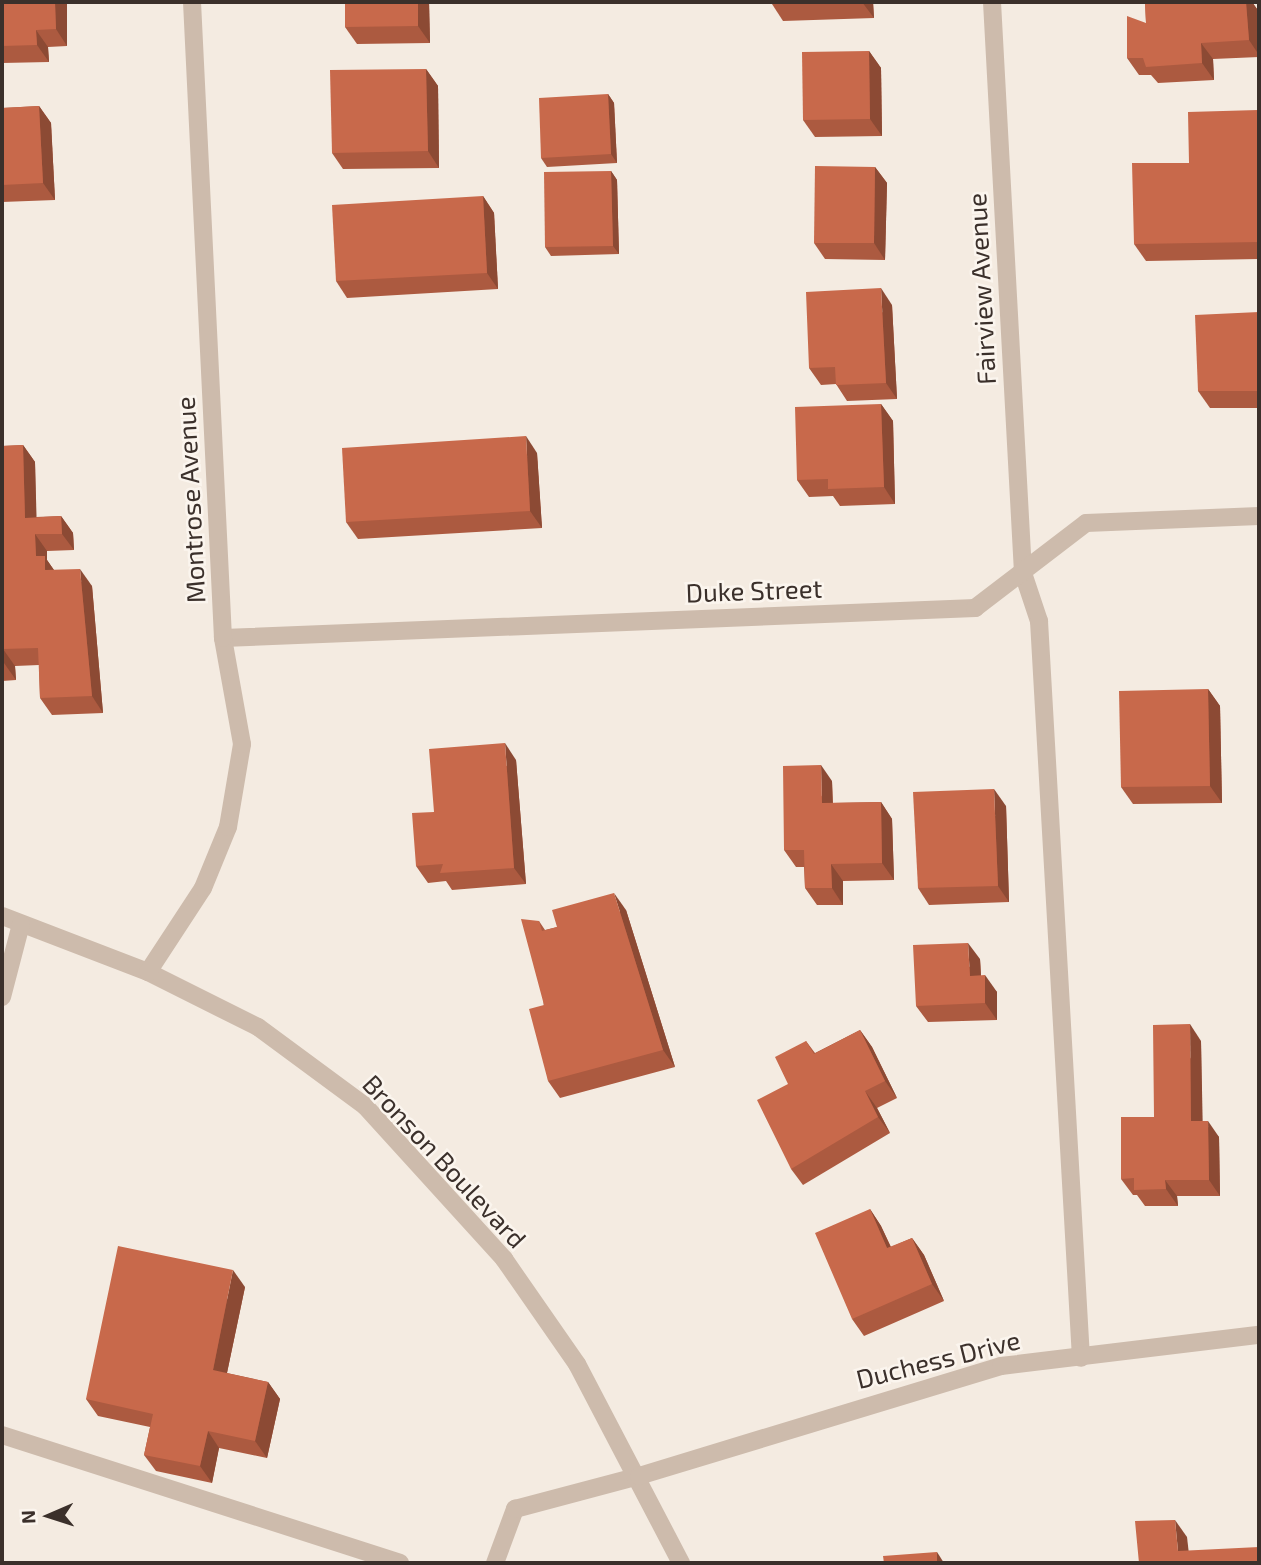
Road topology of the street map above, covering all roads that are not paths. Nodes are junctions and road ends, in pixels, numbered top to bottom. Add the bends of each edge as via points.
1 (192, 2) edge
2 (992, 2) edge
3 (1259, 516) edge
4 (1023, 573) junction
5 (223, 638) junction
6 (2, 916) edge
7 (21, 924) junction
8 (148, 972) junction
9 (2, 997) edge
10 (1259, 1335) edge
11 (1081, 1358) junction
12 (2, 1435) edge
13 (639, 1476) junction
14 (400, 1563) edge
15 (495, 1563) edge
16 (681, 1563) edge

1 - 5 street, Montrose Avenue
2 - 4 street, Fairview Avenue
3 - 4 street, Duke Street via 1086,523
4 - 5 street, Duke Street via 975,608
4 - 11 street, Fairview Avenue via 1039,621
5 - 8 street, Montrose Avenue via 242,744 228,827 203,888
6 - 7 street, Bronson Boulevard
7 - 8 street, Bronson Boulevard
7 - 9 street
8 - 13 street, Bronson Boulevard via 258,1027 365,1106 504,1259 577,1364
10 - 11 street, Duchess Drive
11 - 13 street, Duchess Drive via 1001,1366
12 - 14 street
13 - 15 street, Duchess Drive via 515,1510
13 - 16 street, Bronson Boulevard

